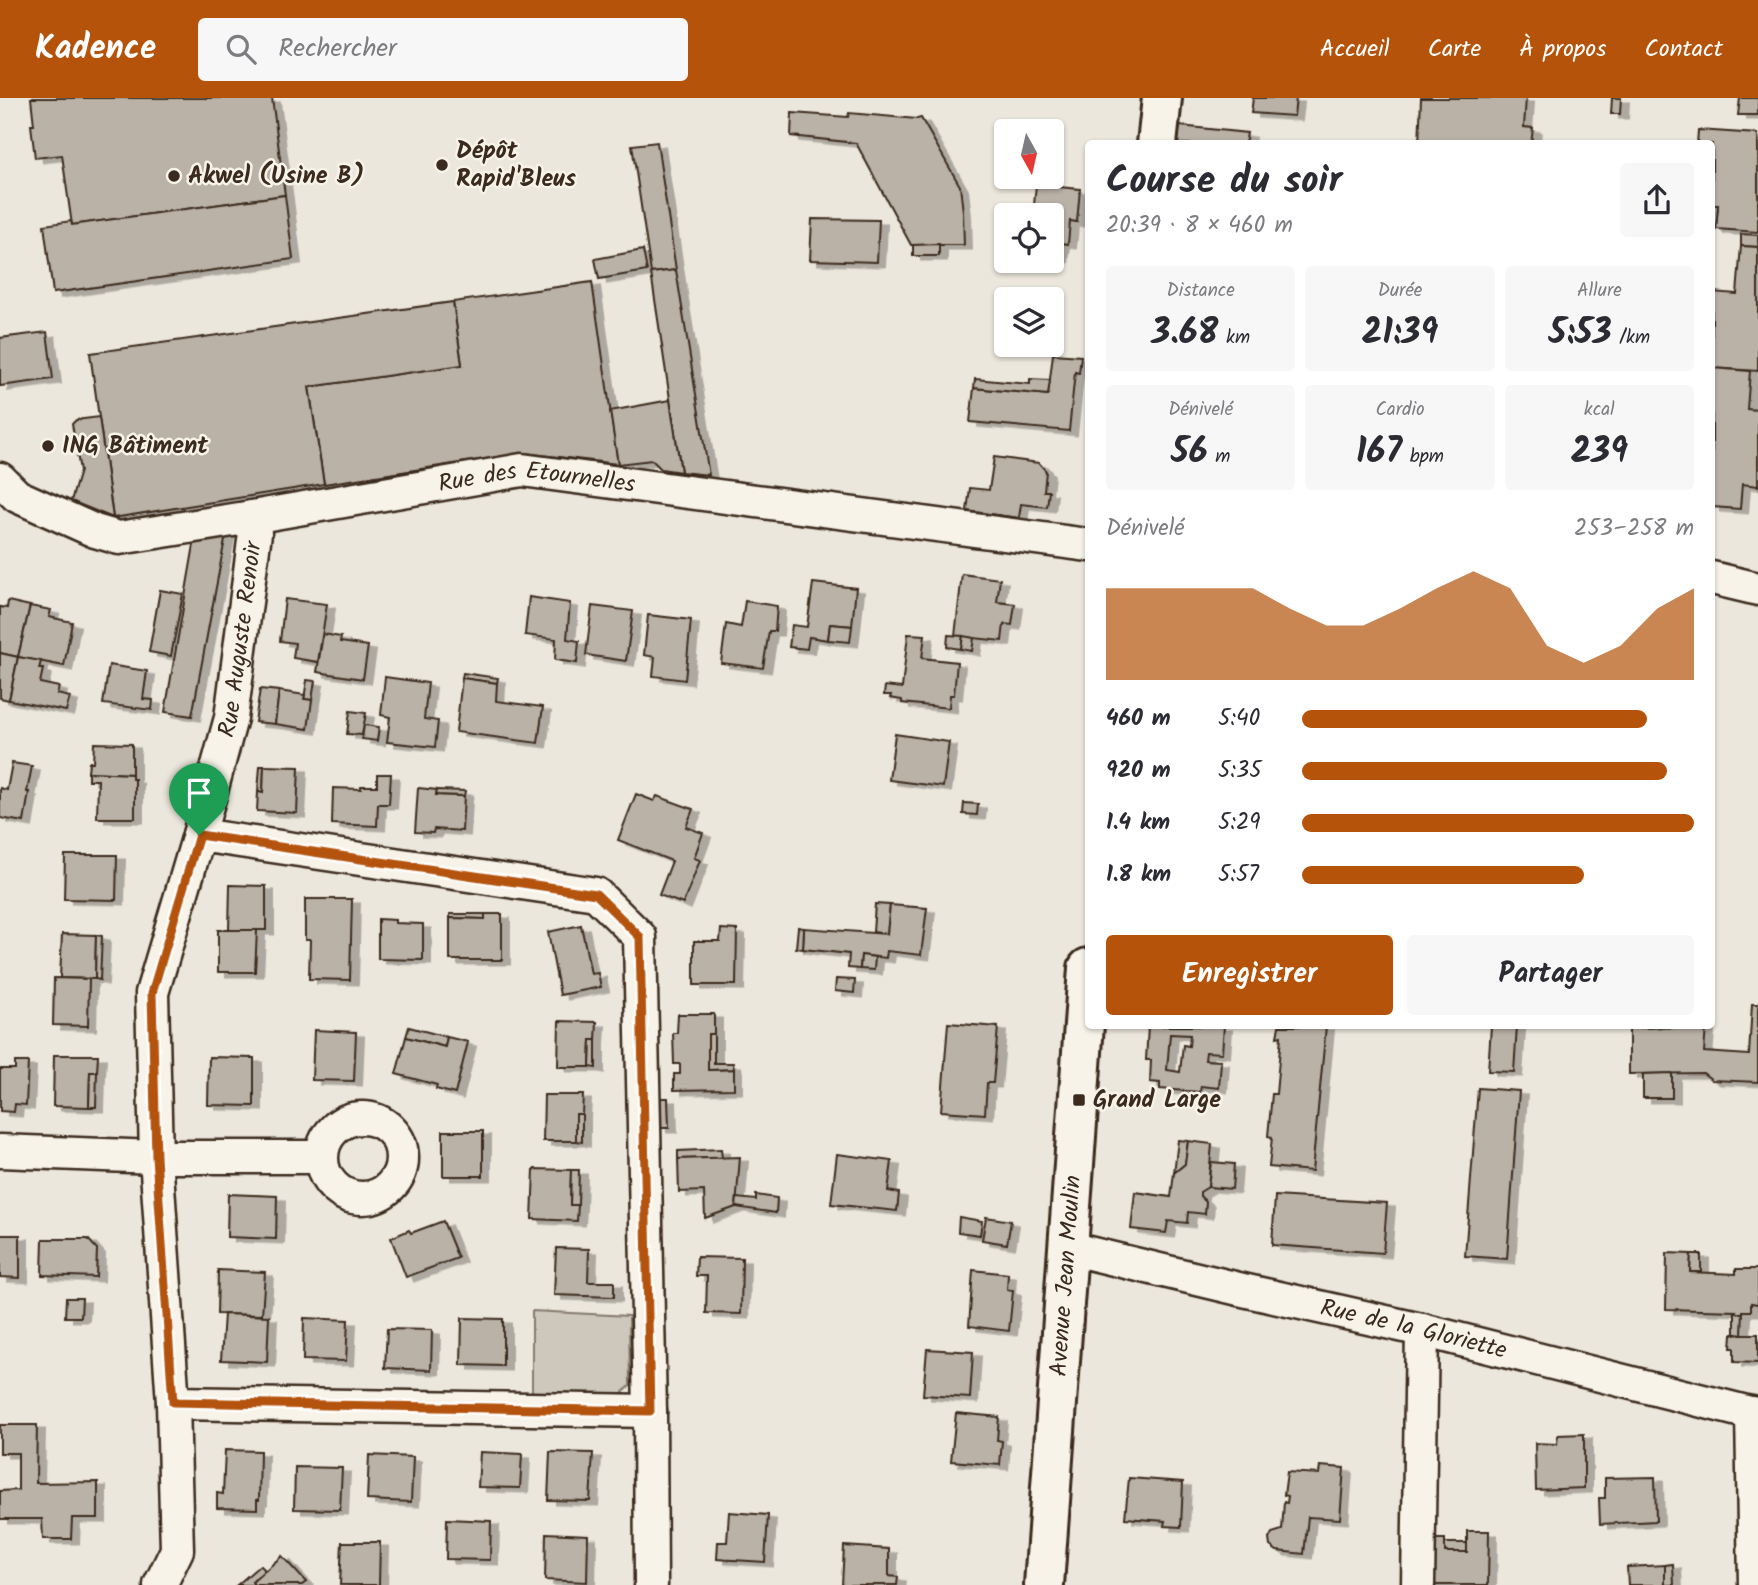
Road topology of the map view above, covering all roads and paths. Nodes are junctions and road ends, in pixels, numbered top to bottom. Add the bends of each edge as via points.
1 (1163, 98) edge
2 (1158, 140) edge
3 (0, 479) edge
4 (252, 517) junction
5 (1085, 545) edge
6 (1715, 579) edge
7 (1758, 589) edge
8 (199, 835) junction
9 (1085, 1012) edge
10 (0, 1152) edge
11 (156, 1157) junction
12 (321, 1157) dead end
13 (1069, 1248) junction
14 (1422, 1329) junction
15 (173, 1402) junction
16 (650, 1411) junction
17 (1755, 1414) edge
18 (160, 1585) edge
19 (651, 1585) edge
20 (1044, 1585) edge
21 (1418, 1585) edge
22 (1755, 1585) edge

1 - 2 main road
3 - 4 street, Rue des Etournelles via 17,496 119,538
4 - 5 street, Rue des Etournelles via 522,470
4 - 8 street, Rue Auguste Renoir via 255,533 231,718
6 - 7 street
8 - 11 street, Rue Auguste Renoir via 152,993
8 - 16 street via 596,894 640,937
9 - 13 main road, Avenue Jean Moulin
10 - 11 street
11 - 12 street
11 - 15 street, Rue Auguste Renoir
13 - 14 street, Rue de la Gloriette
13 - 20 main road, Avenue Jean Moulin
14 - 17 street, Rue de la Gloriette
14 - 21 street
15 - 16 street
15 - 18 street, Rue Auguste Renoir via 177,1550
16 - 19 street
17 - 22 street

